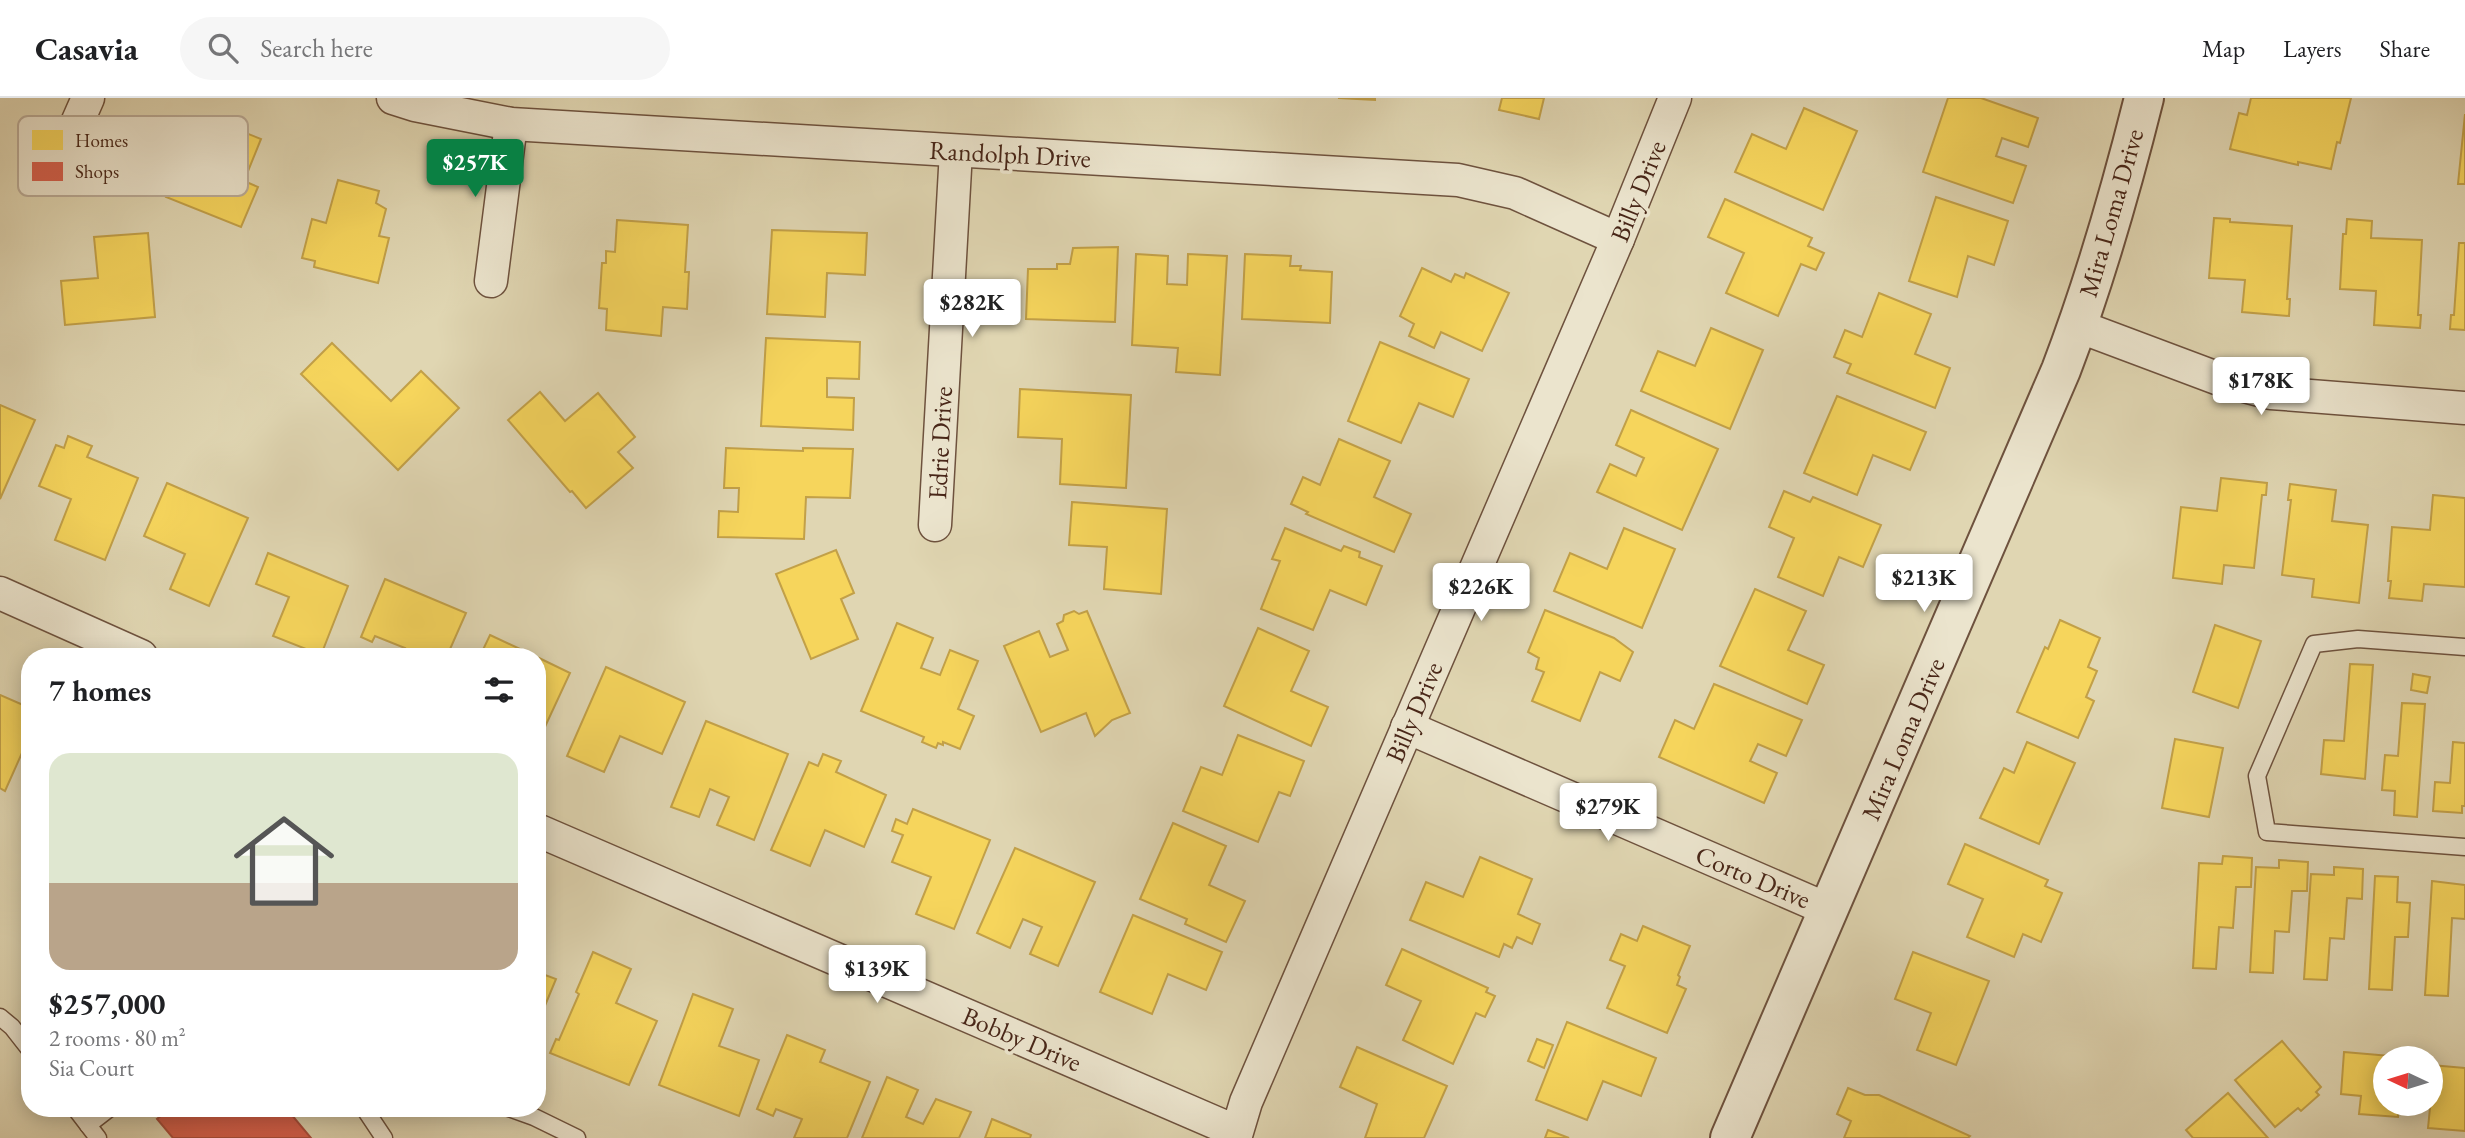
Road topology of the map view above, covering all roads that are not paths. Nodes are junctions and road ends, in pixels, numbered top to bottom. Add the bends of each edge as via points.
1 (393, 98) edge
2 (1675, 98) edge
3 (2144, 98) edge
4 (511, 124) junction
5 (956, 151) junction
6 (1618, 239) junction
7 (491, 281) dead end
8 (2078, 326) junction
9 (2465, 408) edge
10 (936, 525) dead end
11 (0, 593) edge
12 (2465, 647) edge
13 (123, 648) edge
14 (1408, 727) junction
15 (546, 834) edge
16 (2465, 847) edge
17 (1829, 910) junction
18 (0, 1017) edge
19 (21, 1038) edge
20 (82, 1117) edge
21 (98, 1117) edge
22 (370, 1117) edge
23 (534, 1117) edge
24 (88, 1125) junction
25 (1237, 1132) joint
26 (99, 1138) edge
27 (384, 1138) edge
28 (577, 1138) edge
29 (1730, 1138) edge

1 - 4 street, Randolph Drive
2 - 6 street, Billy Drive
3 - 8 street, Mira Loma Drive
4 - 5 street, Randolph Drive
4 - 7 street
5 - 6 street, Randolph Drive via 1458,180 1515,193
5 - 10 street, Edrie Drive
6 - 14 street, Billy Drive
8 - 9 street via 2222,380 2271,393
8 - 17 street, Mira Loma Drive
11 - 13 street
12 - 16 lane via 2358,639 2314,644 2257,776 2267,832
14 - 17 street, Corto Drive
14 - 25 street, Billy Drive
15 - 25 street, Bobby Drive
17 - 29 street, Mira Loma Drive
18 - 19 lane
20 - 24 lane
21 - 24 lane
22 - 27 lane
23 - 28 lane
24 - 26 lane

